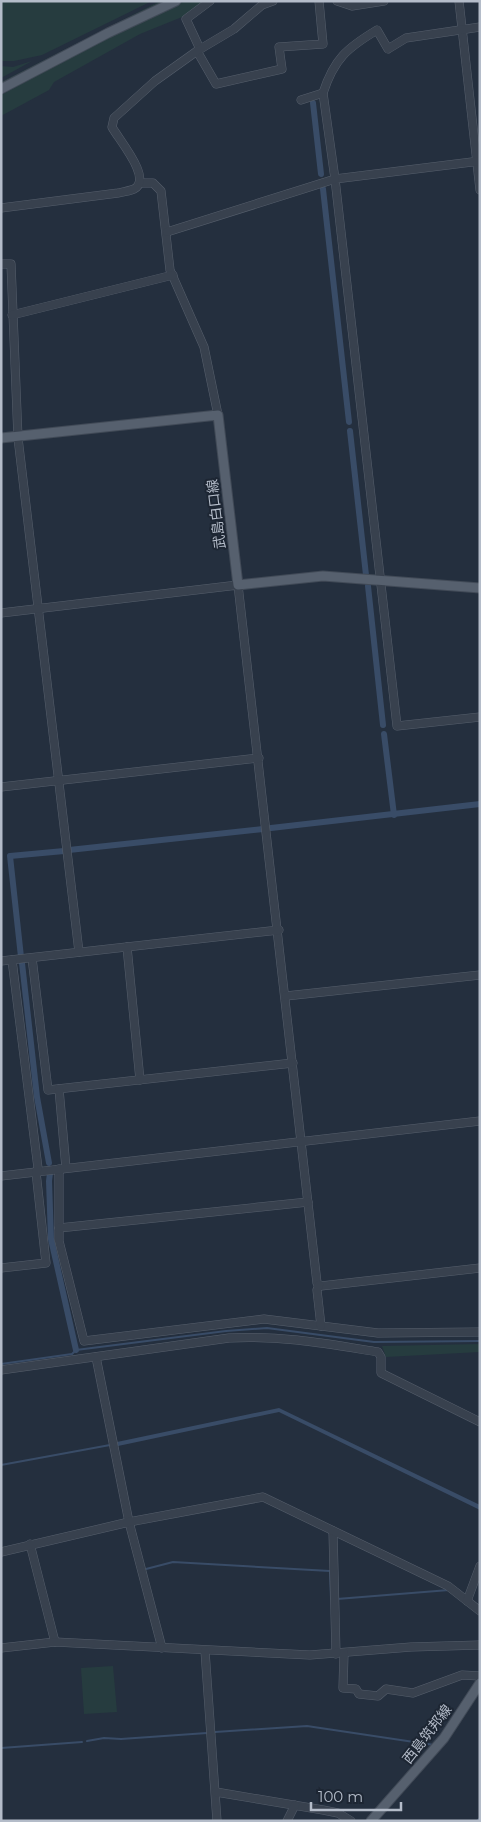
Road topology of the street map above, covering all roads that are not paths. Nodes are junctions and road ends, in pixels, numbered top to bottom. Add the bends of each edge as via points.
1 (176, 1) edge
2 (210, 1) edge
3 (273, 1) edge
4 (319, 1) edge
5 (337, 1) edge
6 (384, 1) edge
7 (459, 1) edge
8 (480, 27) edge
9 (462, 30) junction
10 (198, 50) junction
11 (1, 89) edge
12 (323, 93) junction
13 (301, 100) dead end
14 (478, 161) edge
15 (335, 179) junction
16 (140, 183) junction
17 (480, 190) edge
18 (1, 208) edge
19 (166, 232) junction
20 (1, 264) edge
21 (173, 275) junction
22 (10, 285) junction
23 (1, 286) edge
24 (12, 315) junction
25 (218, 415) junction
26 (1, 438) edge
27 (18, 438) junction
28 (381, 581) junction
29 (238, 586) junction
30 (480, 588) edge
31 (38, 608) junction
32 (1, 613) edge
33 (480, 717) edge
34 (259, 758) junction
35 (58, 781) junction
36 (1, 787) edge
37 (279, 930) junction
38 (127, 947) junction
39 (78, 952) junction
40 (32, 958) junction
41 (12, 960) junction
42 (1, 962) edge
43 (480, 974) edge
44 (286, 996) junction
45 (292, 1063) junction
46 (140, 1080) junction
47 (59, 1089) junction
48 (480, 1121) edge
49 (300, 1141) junction
50 (63, 1169) junction
51 (36, 1172) junction
52 (1, 1176) edge
53 (308, 1202) junction
54 (59, 1228) junction
55 (1, 1268) edge
56 (480, 1268) edge
57 (319, 1285) junction
58 (321, 1326) junction
59 (480, 1332) edge
60 (96, 1357) junction
61 (1, 1370) edge
62 (480, 1422) edge
63 (129, 1522) junction
64 (333, 1530) junction
65 (30, 1544) junction
66 (1, 1552) edge
67 (480, 1566) edge
68 (467, 1601) junction
69 (480, 1611) edge
70 (55, 1642) junction
71 (480, 1645) edge
72 (1, 1648) edge
73 (162, 1648) junction
74 (205, 1651) junction
75 (344, 1653) junction
76 (336, 1654) junction
77 (480, 1676) edge
78 (480, 1684) edge
79 (216, 1792) junction
80 (295, 1805) junction
81 (217, 1821) edge
82 (287, 1821) edge
83 (352, 1821) edge
84 (372, 1821) edge

1 - 11 main road
2 - 10 street via 186,19
3 - 10 street via 262,5 234,29
4 - 10 street via 323,44 279,47 282,69 216,84
5 - 6 street via 352,6
7 - 9 street
8 - 9 street
9 - 12 street via 406,38 388,48 377,30 351,46 329,74
9 - 14 street
10 - 16 street via 155,81 112,122 115,133 138,170
12 - 13 street
12 - 15 street
14 - 15 street
14 - 17 street
15 - 19 street
15 - 28 street
16 - 18 street via 134,189 118,193
16 - 19 street via 153,183 159,187
19 - 21 street
20 - 22 street via 11,264
21 - 24 street
21 - 25 street via 204,347
22 - 23 street
22 - 24 street
24 - 27 street
25 - 27 main road
25 - 29 main road, 武島白口線
26 - 27 main road
27 - 31 street
28 - 29 main road via 323,576
28 - 30 main road
28 - 33 street via 397,726
29 - 31 street
29 - 34 street
31 - 32 street
31 - 35 street
34 - 35 street
34 - 37 street
35 - 36 street
35 - 39 street
37 - 38 street
37 - 44 street
38 - 39 street
38 - 46 street
39 - 40 street
40 - 41 street
40 - 47 street via 48,1090
41 - 42 street
41 - 51 street
43 - 44 street
44 - 45 street
45 - 46 street
45 - 49 street
46 - 47 street
47 - 50 street
48 - 49 street
49 - 50 street
49 - 53 street
50 - 51 street
50 - 54 street
51 - 52 street
51 - 55 street via 46,1263
53 - 54 street
53 - 57 street
54 - 58 street via 59,1241 84,1341 264,1319
56 - 57 street
57 - 58 street
58 - 59 street via 378,1333
60 - 61 street
60 - 62 street via 229,1338 263,1336 320,1342 378,1352 381,1372
60 - 63 street
63 - 64 street via 263,1497
63 - 65 street
63 - 73 street
64 - 68 street via 448,1586
64 - 76 street
65 - 66 street
65 - 70 street
67 - 68 street
68 - 69 street
70 - 72 street
70 - 73 street
71 - 75 street
73 - 74 street
74 - 76 street
74 - 79 street
75 - 76 street
75 - 77 street via 343,1688 356,1689 359,1694 378,1696 386,1689 413,1693 462,1675
78 - 84 main road, 西島筑邦線 via 444,1738
79 - 80 street
79 - 81 street
80 - 82 street
80 - 83 street via 338,1813

